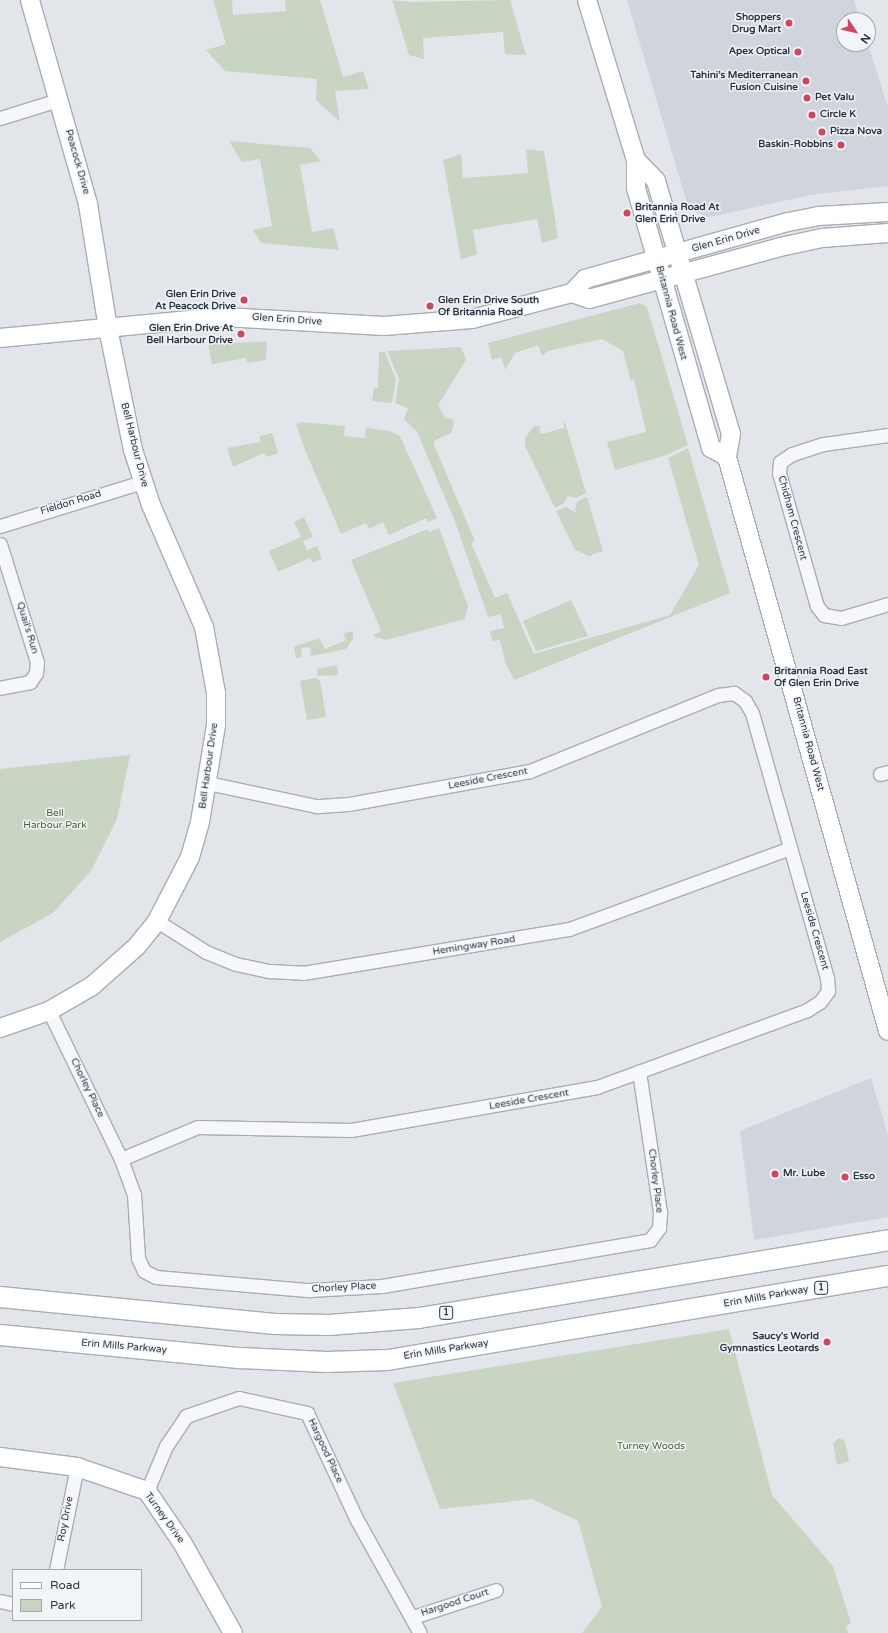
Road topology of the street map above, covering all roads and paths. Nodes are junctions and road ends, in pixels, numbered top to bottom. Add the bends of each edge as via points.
1 (30, 0) edge
2 (587, 0) edge
3 (58, 100) junction
4 (0, 118) edge
5 (636, 160) junction
6 (888, 212) edge
7 (888, 233) edge
8 (677, 253) junction
9 (657, 258) junction
10 (683, 274) junction
11 (662, 279) junction
12 (572, 293) junction
13 (108, 328) junction
14 (0, 338) edge
15 (888, 435) edge
16 (727, 457) junction
17 (142, 482) junction
18 (0, 526) edge
19 (0, 544) edge
20 (888, 604) edge
21 (0, 688) edge
22 (208, 783) junction
23 (790, 848) junction
24 (157, 921) junction
25 (49, 1011) junction
26 (0, 1028) edge
27 (888, 1031) edge
28 (639, 1072) junction
29 (121, 1159) junction
30 (888, 1240) edge
31 (882, 1280) edge
32 (0, 1297) edge
33 (0, 1335) edge
34 (0, 1457) edge
35 (76, 1467) junction
36 (147, 1491) junction
37 (56, 1569) edge
38 (496, 1590) dead end
39 (0, 1602) edge
40 (12, 1604) edge
41 (413, 1617) junction
42 (233, 1633) edge
43 (420, 1633) edge

1 - 3 street, Peacock Drive
2 - 5 street, Britannia Road West
3 - 4 street
3 - 13 street, Peacock Drive via 88,204
5 - 8 street, Britannia Road West via 656,181
5 - 9 street, Britannia Road West via 636,188
6 - 8 street, Glen Erin Drive via 818,216
7 - 10 street via 822,238
8 - 9 street, Glen Erin Drive
8 - 10 street, Britannia Road West
9 - 11 street, Britannia Road West
9 - 12 street, Glen Erin Drive via 585,279
10 - 11 street
10 - 16 street, Britannia Road West via 731,434
11 - 12 street via 589,299
11 - 16 street, Britannia Road West via 711,448
12 - 13 street, Glen Erin Drive via 503,312 428,324 351,325 231,317
13 - 14 street, Glen Erin Drive
13 - 17 street, Bell Harbour Drive
15 - 20 street, Chidham Crescent via 823,444 792,454 780,462 779,473 817,606 824,615 840,618
16 - 27 street, Britannia Road West
17 - 18 street, Fieldon Road
17 - 22 street, Bell Harbour Drive via 204,626 211,657 216,725
19 - 21 street, Quail's Run via 37,662 36,673 30,682
22 - 23 street, Leeside Crescent via 316,806 394,796 530,771 718,695 734,693 745,701 752,713
22 - 24 street, Bell Harbour Drive via 190,857
23 - 24 street, Hemingway Road via 568,929 303,973 270,971 236,964 206,952
23 - 28 street, Leeside Crescent via 827,978 828,991 820,1002 807,1010
24 - 25 street, Bell Harbour Drive via 114,969 92,986
25 - 26 street, Bell Harbour Drive
25 - 29 street, Chorley Place
28 - 29 street, Leeside Crescent via 597,1087 351,1130 198,1127
28 - 29 street, Chorley Place via 660,1212 659,1228 650,1240 471,1272 382,1286 308,1290 156,1277 144,1270 138,1258 134,1194
30 - 32 main road, 1 via 419,1318 329,1325 274,1324
31 - 33 main road, Erin Mills Parkway / 1 via 388,1360 326,1362 241,1358
34 - 35 street, Turney Drive
35 - 36 street, Turney Drive
35 - 37 street, Roy Drive
36 - 41 street, Hargood Place via 166,1446 186,1416 239,1398 307,1412 357,1520
36 - 42 street, Turney Drive via 183,1544
38 - 41 street, Hargood Court
39 - 40 street
41 - 43 street, Hargood Place

